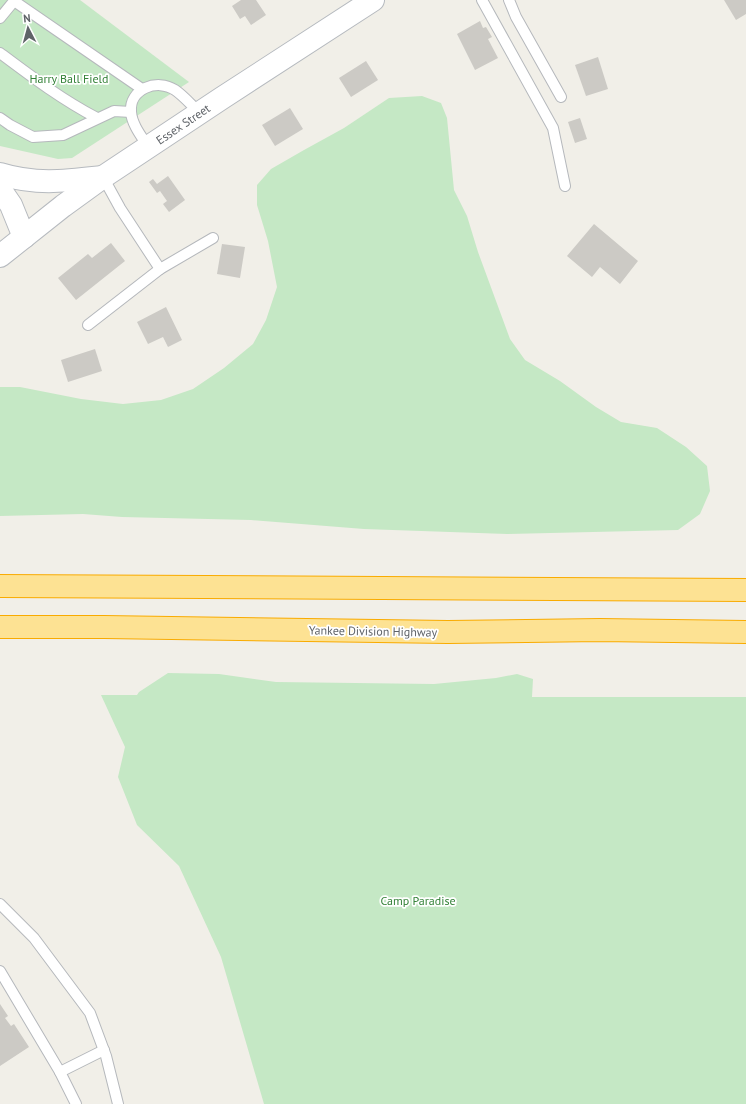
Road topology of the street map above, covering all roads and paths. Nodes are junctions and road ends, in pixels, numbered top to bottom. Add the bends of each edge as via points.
1 (373, 0) edge
2 (482, 0) edge
3 (509, 0) edge
4 (14, 1) edge
5 (0, 18) edge
6 (0, 53) edge
7 (142, 89) junction
8 (561, 97) dead end
9 (131, 112) junction
10 (200, 113) junction
11 (0, 118) edge
12 (97, 118) junction
13 (149, 148) junction
14 (0, 174) edge
15 (103, 177) junction
16 (565, 186) dead end
17 (0, 189) edge
18 (0, 227) edge
19 (24, 237) junction
20 (213, 238) dead end
21 (0, 256) edge
22 (160, 269) junction
23 (88, 325) dead end
24 (0, 586) edge
25 (746, 590) edge
26 (0, 627) edge
27 (746, 632) edge
28 (0, 904) edge
29 (0, 971) edge
30 (104, 1050) junction
31 (60, 1072) junction
32 (76, 1104) edge
33 (118, 1104) edge

1 - 10 main road, Essex Street
2 - 16 lane via 553,128
3 - 8 lane via 516,18
4 - 5 lane
4 - 7 lane
6 - 12 lane via 46,88
7 - 9 lane via 133,100
7 - 10 lane via 156,84 174,89
9 - 12 lane via 114,111
9 - 13 lane via 135,126
10 - 13 main road, Essex Street
11 - 12 lane via 33,137 63,135
13 - 15 main road, Essex Street
14 - 15 main road via 41,182
15 - 19 main road, Essex Street
15 - 22 lane
17 - 19 main road via 11,205
18 - 19 main road
19 - 21 main road, Essex Street
20 - 22 lane
22 - 23 lane
24 - 25 highway
26 - 27 highway, Yankee Division Highway
28 - 30 lane via 34,938 90,1013
29 - 31 lane
30 - 31 lane
30 - 33 lane
31 - 32 lane

